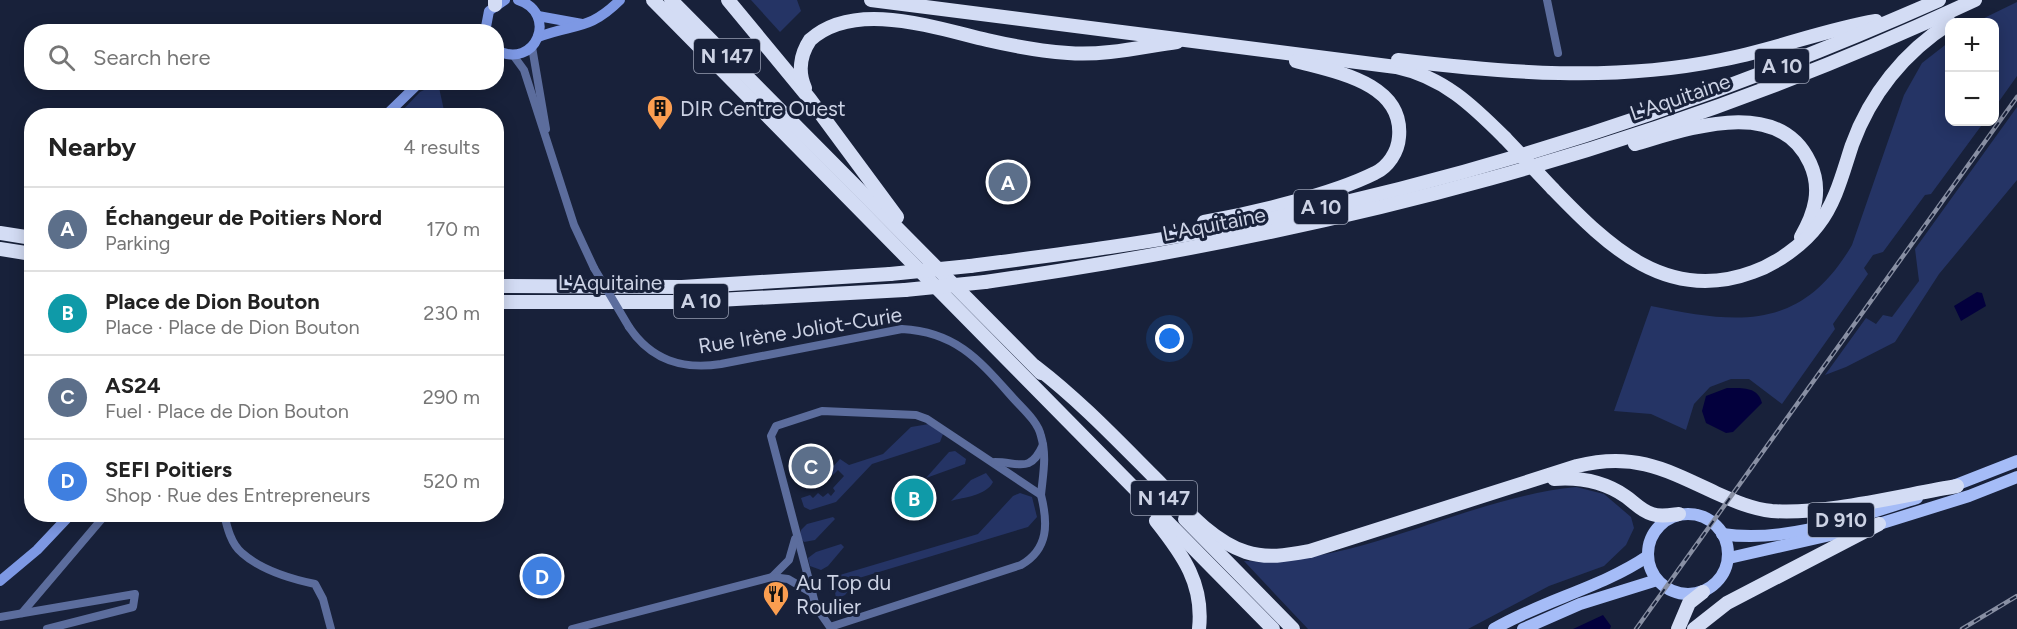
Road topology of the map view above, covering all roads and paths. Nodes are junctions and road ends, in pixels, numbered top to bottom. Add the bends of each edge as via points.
1 (518, 0) edge
2 (653, 0) edge
3 (671, 0) edge
4 (728, 0) edge
5 (1547, 0) edge
6 (1939, 0) edge
7 (1975, 0) edge
8 (1985, 0) edge
9 (619, 1) edge
10 (498, 2) edge
11 (873, 3) edge
12 (538, 16) junction
13 (1899, 18) junction
14 (1958, 18) edge
15 (485, 24) edge
16 (589, 24) junction
17 (1945, 27) edge
18 (1189, 41) junction
19 (535, 42) junction
20 (1254, 49) junction
21 (504, 53) edge
22 (1558, 53) dead end
23 (513, 55) junction
24 (1323, 57) junction
25 (412, 90) edge
26 (809, 98) junction
27 (393, 108) edge
28 (547, 137) junction
29 (1438, 194) junction
30 (0, 233) edge
31 (24, 237) edge
32 (1797, 244) junction
33 (0, 249) edge
34 (24, 253) edge
35 (967, 263) junction
36 (504, 286) edge
37 (504, 302) edge
38 (1031, 362) junction
39 (1053, 406) junction
40 (1043, 445) junction
41 (2017, 460) edge
42 (994, 462) junction
43 (2017, 477) edge
44 (1531, 483) junction
45 (1957, 486) junction
46 (1041, 495) junction
47 (1679, 514) junction
48 (63, 522) edge
49 (99, 522) edge
50 (227, 522) edge
51 (1879, 524) junction
52 (1722, 534) junction
53 (795, 535) junction
54 (1648, 556) junction
55 (1729, 558) junction
56 (772, 578) junction
57 (1657, 580) junction
58 (0, 581) edge
59 (1703, 592) junction
60 (812, 594) junction
61 (22, 613) junction
62 (0, 617) edge
63 (829, 628) edge
64 (47, 629) edge
65 (331, 629) edge
66 (572, 629) edge
67 (1199, 629) edge
68 (1273, 629) edge
69 (1293, 629) edge
70 (1494, 629) edge
71 (1523, 629) edge
72 (1678, 629) edge
73 (1694, 629) edge

1 - 12 main road via 533,8
2 - 39 highway, N 147
3 - 38 highway, N 147
4 - 26 highway
5 - 22 street
6 - 13 highway, L'Aquitaine / A 10
7 - 29 highway, L'Aquitaine / A 10 via 1850,56 1712,109
8 - 14 highway
9 - 16 main road
10 - 15 main road via 485,18
11 - 18 highway
11 - 18 highway via 986,40 1070,53
11 - 26 highway via 834,19 810,40 800,70
12 - 16 main road
12 - 19 main road
13 - 24 highway via 1836,28 1721,60 1627,73 1513,73 1397,60
13 - 35 highway, L'Aquitaine / A 10 via 1664,110 1432,180 1243,224
16 - 19 main road
17 - 32 highway via 1915,49 1877,94 1826,212
18 - 20 highway
19 - 23 main road
19 - 28 street
20 - 24 highway
20 - 35 highway via 1357,80 1378,91 1397,114 1400,134 1396,152 1385,166 1334,188 1219,219
21 - 23 main road
23 - 28 street, Rue Irène Joliot-Curie via 524,70
24 - 32 highway, bridge via 1396,67 1433,78 1458,94 1617,249 1656,272 1677,278 1720,281 1774,263
25 - 27 main road
26 - 38 highway via 898,219 1003,327
28 - 40 street, Rue Irène Joliot-Curie, bridge via 574,225 594,268 638,340 658,357 691,366 721,364 880,332 902,329 933,333 977,359 1030,417
29 - 32 highway via 1689,129 1753,123 1790,138 1804,152 1814,171 1814,210
29 - 37 highway, L'Aquitaine / A 10, bridge via 1200,249 985,282 712,301
30 - 31 highway
33 - 34 highway
35 - 36 highway, L'Aquitaine / A 10 via 836,278 682,287
38 - 44 highway via 1070,393 1217,537 1236,549 1257,555 1310,551
38 - 69 highway, N 147
39 - 67 highway via 1185,559 1198,589
39 - 68 highway, N 147
40 - 42 street via 1035,459 1025,465
40 - 46 street, Rue Irène Joliot-Curie
41 - 45 main road, D 910
42 - 46 street
42 - 53 street via 916,415 822,411 776,426 771,436 795,521
43 - 51 main road, D 910
44 - 45 highway via 1594,462 1627,460 1665,469 1747,506 1785,511
44 - 47 highway via 1566,478 1589,480 1614,489 1652,514
45 - 52 main road, D 910 via 1805,529 1749,536
46 - 63 street, Rue Irène Joliot-Curie via 1046,531 1043,542 1021,566
47 - 52 main road via 1704,517
47 - 54 main road via 1655,531
48 - 58 main road
49 - 61 street
50 - 65 street via 241,553 291,579 315,584
51 - 55 main road, D 910
51 - 73 highway via 1728,603
52 - 55 main road
53 - 56 street via 789,560
53 - 60 street
54 - 57 main road
54 - 70 main road via 1625,571
55 - 59 main road via 1721,576
56 - 60 street via 788,579
56 - 66 street
57 - 59 main road via 1676,595
57 - 71 main road via 1588,601
59 - 72 highway via 1689,603
60 - 63 street
61 - 62 street
61 - 64 street via 135,594 133,607

